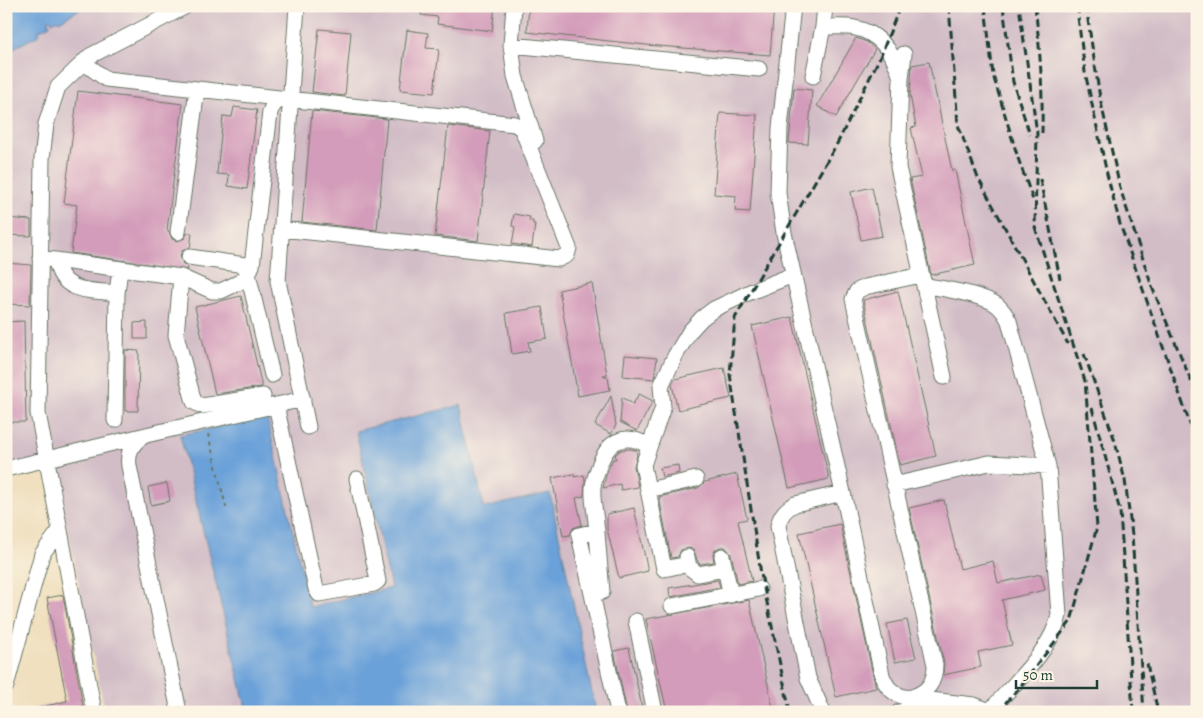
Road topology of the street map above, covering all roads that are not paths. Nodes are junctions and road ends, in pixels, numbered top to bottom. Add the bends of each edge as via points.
1 (186, 6) edge
2 (297, 6) edge
3 (514, 6) edge
4 (792, 6) edge
5 (825, 6) edge
6 (823, 27) junction
7 (510, 45) junction
8 (904, 54) dead end
9 (83, 62) junction
10 (759, 69) dead end
11 (813, 76) dead end
12 (901, 78) junction
13 (197, 89) junction
14 (291, 99) junction
15 (551, 200) junction
16 (282, 229) junction
17 (178, 232) dead end
18 (40, 258) junction
19 (189, 258) dead end
20 (56, 260) junction
21 (120, 269) junction
22 (250, 270) junction
23 (794, 275) junction
24 (181, 277) junction
25 (923, 280) junction
26 (117, 293) junction
27 (272, 375) dead end
28 (944, 376) dead end
29 (263, 396) dead end
30 (303, 399) junction
31 (276, 405) junction
32 (115, 420) dead end
33 (308, 427) dead end
34 (146, 435) junction
35 (649, 446) junction
36 (47, 459) junction
37 (1048, 466) junction
38 (6, 469) edge
39 (357, 479) dead end
40 (696, 479) dead end
41 (894, 485) junction
42 (648, 490) junction
43 (843, 494) junction
44 (60, 530) junction
45 (597, 531) junction
46 (759, 589) dead end
47 (602, 592) dead end
48 (731, 595) junction
49 (672, 606) dead end
50 (636, 621) dead end
51 (6, 686) edge
52 (912, 697) junction
53 (948, 702) junction
54 (992, 711) edge
55 (94, 712) edge
56 (178, 712) edge
57 (618, 712) edge
58 (655, 712) edge
59 (823, 712) edge
60 (899, 712) edge

1 - 9 lane
2 - 14 lane
3 - 7 lane
4 - 23 lane via 780,128 778,193
5 - 6 lane
6 - 11 lane
6 - 12 lane via 854,28 876,37 892,54
7 - 10 lane via 736,59
7 - 15 lane via 515,76
8 - 12 lane
9 - 13 lane via 106,79
9 - 18 lane via 58,87 46,124
12 - 25 lane via 898,167
13 - 14 lane
13 - 17 lane
14 - 15 lane via 515,124 522,129
14 - 16 lane
14 - 22 lane via 275,103 270,112
15 - 16 lane via 569,248 559,259
16 - 30 lane via 278,281
18 - 20 lane
18 - 36 lane via 38,413
19 - 22 lane
20 - 21 lane
20 - 26 lane via 61,277 75,288
21 - 24 lane
21 - 26 lane
22 - 24 lane via 242,281 221,291 212,291
22 - 27 lane
23 - 35 lane via 714,309 690,331 661,386 663,407
23 - 43 lane
24 - 29 lane via 176,335 194,402 202,406
25 - 28 lane
25 - 37 lane via 986,299 1004,311
25 - 41 lane via 865,286 853,299
26 - 32 lane
30 - 31 lane
30 - 33 lane
31 - 34 lane
31 - 39 lane via 319,594 378,581
34 - 36 lane
34 - 56 lane via 134,444 128,466
35 - 42 lane via 643,465
35 - 45 lane via 629,438 605,450 592,486
36 - 38 lane
36 - 44 lane
37 - 41 lane via 989,463
37 - 54 lane via 1057,624 1046,646
40 - 42 lane
41 - 52 lane via 935,665 935,674 928,689
42 - 48 lane via 664,569 687,560 691,570 698,574 724,563
43 - 52 lane via 884,683 896,694
43 - 59 lane via 788,507 778,526 808,678
44 - 51 lane via 42,554
44 - 55 lane
45 - 47 lane
45 - 57 lane via 579,536
46 - 48 lane
48 - 49 lane
50 - 58 lane
52 - 53 lane
53 - 54 lane
53 - 60 lane

